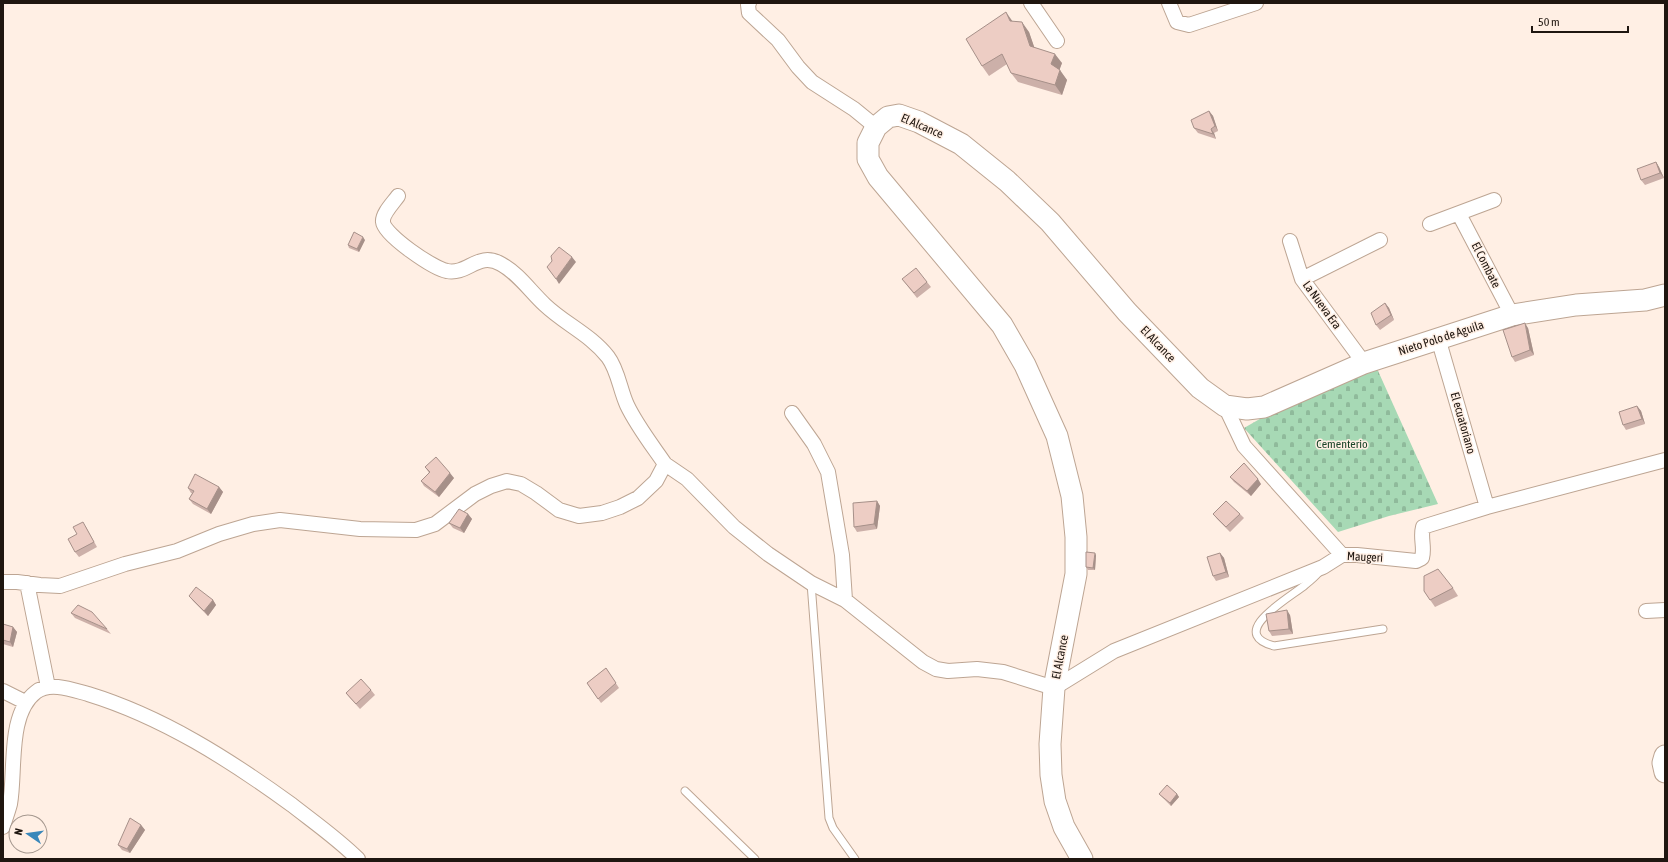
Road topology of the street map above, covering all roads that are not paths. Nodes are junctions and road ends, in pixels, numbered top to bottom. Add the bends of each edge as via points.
1 (750, 3) edge
2 (1031, 3) edge
3 (1169, 3) edge
4 (1256, 3) edge
5 (1057, 41) dead end
6 (876, 127) junction
7 (398, 196) dead end
8 (1494, 200) dead end
9 (1459, 214) junction
10 (1430, 224) dead end
11 (1380, 240) dead end
12 (1290, 241) dead end
13 (1302, 279) junction
14 (1665, 295) edge
15 (1512, 315) junction
16 (1438, 338) junction
17 (1364, 363) junction
18 (1225, 406) junction
19 (792, 413) dead end
20 (1665, 460) edge
21 (665, 464) junction
22 (1487, 507) junction
23 (1342, 555) junction
24 (1323, 567) junction
25 (3, 582) edge
26 (27, 583) junction
27 (811, 583) junction
28 (845, 600) junction
29 (1665, 610) edge
30 (1646, 611) dead end
31 (1383, 629) dead end
32 (48, 687) junction
33 (1054, 688) junction
34 (3, 691) edge
35 (25, 702) junction
36 (1665, 756) edge
37 (1665, 772) edge
38 (685, 792) dead end
39 (3, 827) edge
40 (1084, 858) edge
41 (358, 859) edge
42 (755, 859) edge
43 (855, 859) edge

1 - 6 street via 749,12 778,40 812,82 854,109
2 - 5 street
3 - 4 street via 1177,22 1189,25
6 - 18 street, El Alcance via 888,117 899,115 961,144 1007,181 1050,222 1127,312 1200,388
6 - 33 street, El Alcance via 868,143 868,159 878,177 1002,325 1025,365 1057,436 1072,496 1076,574
7 - 21 street via 384,216 383,223 406,247 438,268 448,271 483,259 498,262 512,270 545,305 593,340 609,358 627,405
8 - 9 street
9 - 10 street
9 - 15 street, El Combate
11 - 13 street
12 - 13 street, La Nueva Era
13 - 17 street, La Nueva Era
14 - 15 street, Nieto Polo de Aguila via 1645,300 1576,305
15 - 16 street, Nieto Polo de Aguila
16 - 17 street, Nieto Polo de Aguila
16 - 22 street, El ecuatoriano
17 - 18 street, Nieto Polo de Aguila via 1264,407 1247,409
18 - 23 street, El Alcance via 1244,446
19 - 28 street via 814,444 828,472 842,555
20 - 22 street, Maugeri
21 - 26 street via 656,481 638,498 602,513 579,516 559,510 521,484 507,481 475,494 435,524 416,530 360,529 280,520 253,524 219,534 176,551 125,564 60,586
21 - 27 street via 687,479 734,527
22 - 23 street, Maugeri via 1423,527 1421,533 1424,552 1422,558 1416,561
23 - 24 street, Maugeri
24 - 31 lane via 1306,585 1259,622 1256,631 1258,637 1274,646
24 - 33 street, Maugeri via 1114,651
25 - 26 street
26 - 32 street
27 - 28 street
27 - 43 lane via 829,818
28 - 33 street via 923,662 936,669 948,672 1003,672
29 - 30 street
32 - 35 street via 36,691
32 - 41 street via 72,689 100,698 155,720 218,754 334,836
33 - 40 street, El Alcance via 1050,744 1055,801 1064,827
34 - 35 street
35 - 39 street via 16,728 10,804
36 - 37 street
38 - 42 lane

